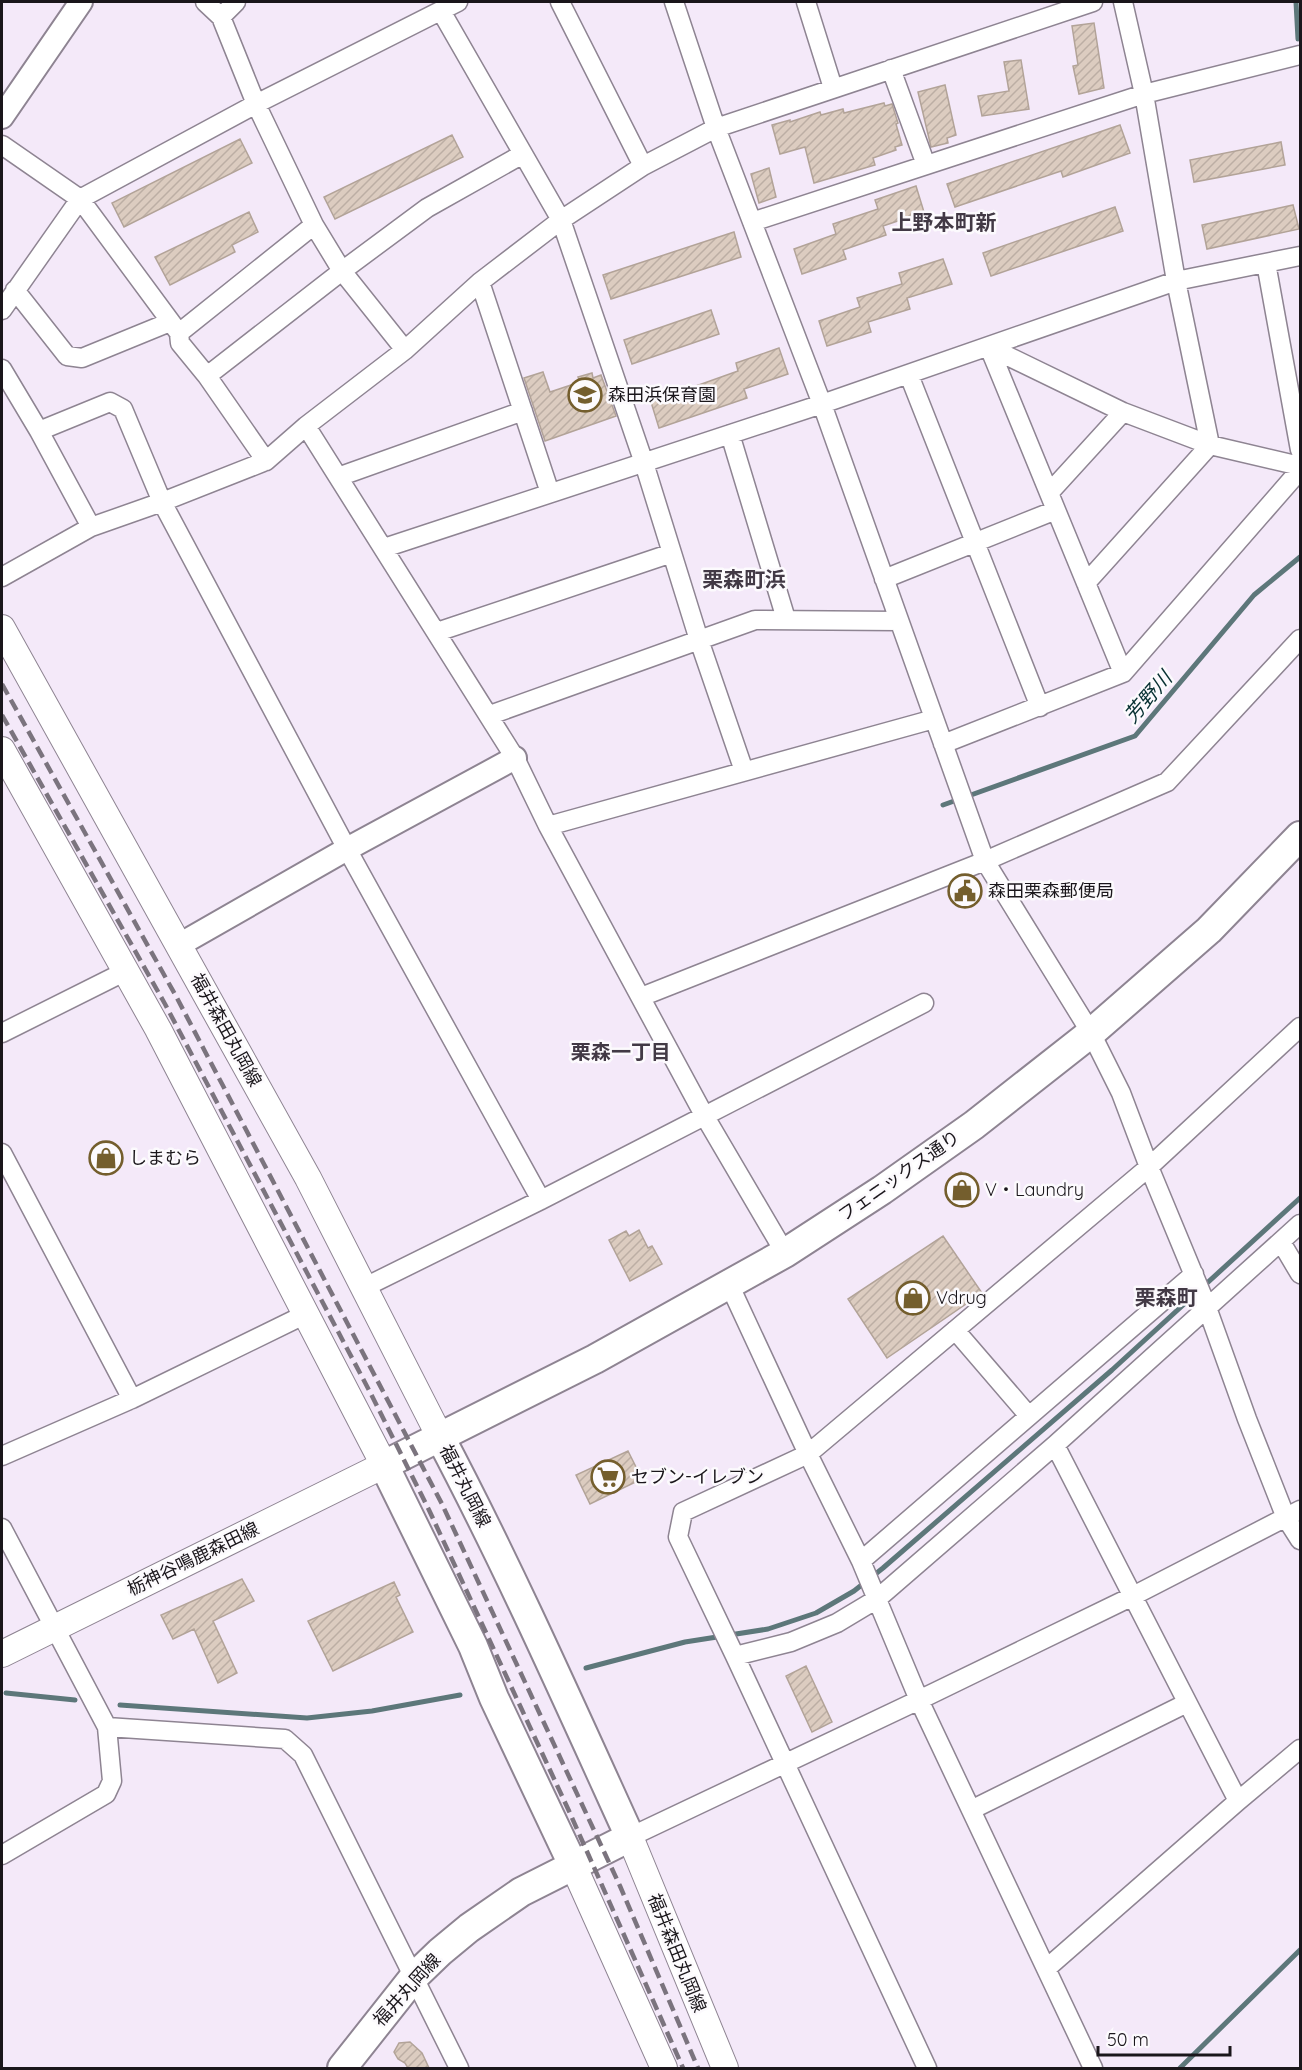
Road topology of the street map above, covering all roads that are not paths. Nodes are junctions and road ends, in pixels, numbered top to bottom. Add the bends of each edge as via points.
1 (81, 2) edge
2 (206, 2) edge
3 (236, 2) edge
4 (459, 2) edge
5 (560, 2) edge
6 (674, 2) edge
7 (806, 2) edge
8 (1093, 2) edge
9 (1123, 2) edge
10 (441, 11) junction
11 (220, 17) junction
12 (1300, 55) edge
13 (891, 69) junction
14 (833, 88) junction
15 (1144, 94) junction
16 (256, 104) junction
17 (2, 117) edge
18 (716, 128) junction
19 (2, 145) edge
20 (523, 154) junction
21 (926, 165) junction
22 (643, 166) junction
23 (80, 199) junction
24 (561, 220) junction
25 (752, 222) junction
26 (314, 225) junction
27 (1300, 256) edge
28 (1266, 263) junction
29 (342, 271) junction
30 (1176, 281) junction
31 (480, 282) junction
32 (15, 290) junction
33 (2, 310) edge
34 (174, 327) junction
35 (989, 347) junction
36 (405, 350) junction
37 (2, 369) edge
38 (909, 375) junction
39 (207, 376) junction
40 (822, 404) junction
41 (523, 411) junction
42 (1123, 412) junction
43 (306, 426) junction
44 (39, 431) junction
45 (730, 434) junction
46 (1210, 445) junction
47 (1300, 450) edge
48 (266, 461) junction
49 (644, 463) junction
50 (1300, 468) edge
51 (338, 477) junction
52 (1050, 492) junction
53 (550, 494) junction
54 (162, 502) junction
55 (1056, 510) junction
56 (91, 527) junction
57 (976, 542) junction
58 (384, 548) junction
59 (672, 553) junction
60 (2, 577) edge
61 (884, 579) junction
62 (1086, 583) junction
63 (786, 619) junction
64 (899, 621) junction
65 (2, 628) edge
66 (437, 632) junction
67 (1300, 639) edge
68 (699, 640) junction
69 (1123, 673) junction
70 (1040, 707) junction
71 (490, 715) junction
72 (934, 719) junction
73 (943, 744) junction
74 (2, 750) edge
75 (515, 758) junction
76 (744, 771) junction
77 (548, 826) junction
78 (1300, 836) edge
79 (347, 849) junction
80 (985, 861) junction
81 (179, 945) junction
82 (126, 971) junction
83 (641, 997) junction
84 (924, 1003) dead end
85 (1300, 1027) edge
86 (2, 1033) edge
87 (1091, 1034) junction
88 (704, 1115) junction
89 (2, 1153) edge
90 (1149, 1167) junction
91 (541, 1200) junction
92 (1300, 1224) edge
93 (1281, 1242) junction
94 (785, 1253) junction
95 (1194, 1274) junction
96 (1300, 1274) edge
97 (729, 1284) junction
98 (365, 1287) junction
99 (1206, 1306) junction
100 (306, 1314) junction
101 (955, 1330) junction
102 (132, 1399) junction
103 (1029, 1416) junction
104 (440, 1437) junction
105 (1055, 1445) junction
106 (808, 1454) junction
107 (2, 1456) edge
108 (384, 1465) junction
109 (1293, 1514) edge
110 (2, 1528) edge
111 (1300, 1540) edge
112 (861, 1561) junction
113 (1131, 1597) junction
114 (877, 1599) junction
115 (55, 1626) junction
116 (2, 1654) edge
117 (735, 1656) junction
118 (919, 1700) junction
119 (1187, 1703) junction
120 (107, 1727) junction
121 (1300, 1749) edge
122 (785, 1764) junction
123 (1238, 1801) junction
124 (971, 1810) junction
125 (630, 1837) junction
126 (2, 1855) edge
127 (573, 1864) junction
128 (1047, 1968) junction
129 (414, 1977) junction
130 (342, 2068) edge
131 (459, 2068) edge
132 (664, 2068) edge
133 (725, 2068) edge
134 (927, 2068) edge
135 (1093, 2068) edge

1 - 17 street
2 - 11 street
3 - 11 street
4 - 10 street
5 - 22 street
6 - 18 street
7 - 14 street
8 - 13 street
9 - 15 street
10 - 16 street
10 - 20 street
11 - 16 street
12 - 15 street
13 - 14 street
13 - 21 street
14 - 18 street
15 - 21 street
15 - 30 street
16 - 23 street
16 - 26 street
18 - 22 street
18 - 25 street
19 - 23 street
20 - 24 street
20 - 29 street via 427,208
21 - 25 street
22 - 24 street
23 - 32 street
23 - 34 street
24 - 31 street
24 - 49 street
25 - 40 street
26 - 29 street
26 - 34 street
27 - 28 street
28 - 30 street
28 - 47 street
29 - 36 street
29 - 39 street
30 - 35 street
30 - 46 street
31 - 36 street
31 - 41 street
32 - 33 street
32 - 34 street via 67,356 82,358
34 - 39 street via 180,343
35 - 38 street
35 - 42 street
35 - 52 street
36 - 43 street
37 - 44 street
38 - 40 street
38 - 57 street
39 - 48 street
40 - 45 street
40 - 61 street
41 - 51 street
41 - 53 street
42 - 46 street
42 - 52 street
43 - 48 street
43 - 51 street
44 - 54 street via 110,402 123,410
44 - 56 street
45 - 49 street
45 - 63 street
46 - 50 street
46 - 62 street
48 - 54 street
49 - 53 street
49 - 59 street
50 - 69 street
51 - 58 street
52 - 55 street
53 - 58 street
54 - 56 street
54 - 79 street
55 - 57 street
55 - 62 street
56 - 60 street
57 - 61 street
57 - 70 street
58 - 66 street
59 - 66 street
59 - 68 street
61 - 64 street
62 - 69 street
63 - 64 street
63 - 68 street via 755,620
64 - 72 street
65 - 81 main road, 福井森田丸岡線
66 - 71 street
67 - 80 street via 1167,782
68 - 71 street
68 - 76 street
69 - 70 street
70 - 73 street
71 - 75 street
72 - 73 street
72 - 76 street
73 - 80 street
74 - 82 main road
75 - 77 street
75 - 79 street
76 - 77 street
77 - 83 street
78 - 87 main road, フェニックス通り via 1209,930
79 - 81 street
79 - 91 street
80 - 83 street
80 - 87 street
81 - 98 main road, 福井森田丸岡線
82 - 86 street
82 - 100 main road
83 - 88 street
84 - 88 street
85 - 90 street
87 - 90 street via 1121,1093
87 - 94 main road, フェニックス通り via 974,1125
88 - 91 street
88 - 94 street
89 - 102 street
90 - 95 street
90 - 101 street
91 - 98 street
92 - 93 street
93 - 96 street
93 - 99 street
94 - 97 main road, フェニックス通り
95 - 99 street
95 - 103 street
97 - 104 main road, フェニックス通り via 595,1359
97 - 106 street
98 - 104 main road, 福井森田丸岡線
99 - 105 street
99 - 109 street
100 - 102 street
100 - 108 main road
101 - 103 street
101 - 106 street
102 - 107 street
103 - 112 street
104 - 108 main road, 福井丸岡線
104 - 125 main road, 福井丸岡線 via 474,1501
105 - 113 street
105 - 114 street
106 - 112 street
106 - 117 street via 682,1512 678,1537
108 - 115 main road, 栃神谷鳴鹿森田線
108 - 127 main road
109 - 111 street
109 - 113 street
110 - 115 street
112 - 114 street
113 - 118 street
113 - 119 street
114 - 117 street via 837,1623 791,1642
114 - 118 street
115 - 116 main road, 栃神谷鳴鹿森田線
115 - 120 street
117 - 122 street
118 - 122 street
118 - 124 street
119 - 123 street
119 - 124 street
120 - 126 street via 112,1780 106,1794
120 - 129 street via 285,1739 303,1755
121 - 123 street
122 - 125 street
122 - 134 street
123 - 128 street
124 - 128 street
125 - 127 main road, 福井丸岡線
125 - 133 main road, 福井森田丸岡線
127 - 129 main road, 福井丸岡線 via 493,1910
127 - 132 main road
128 - 135 street
129 - 130 main road, 福井丸岡線
129 - 131 street

